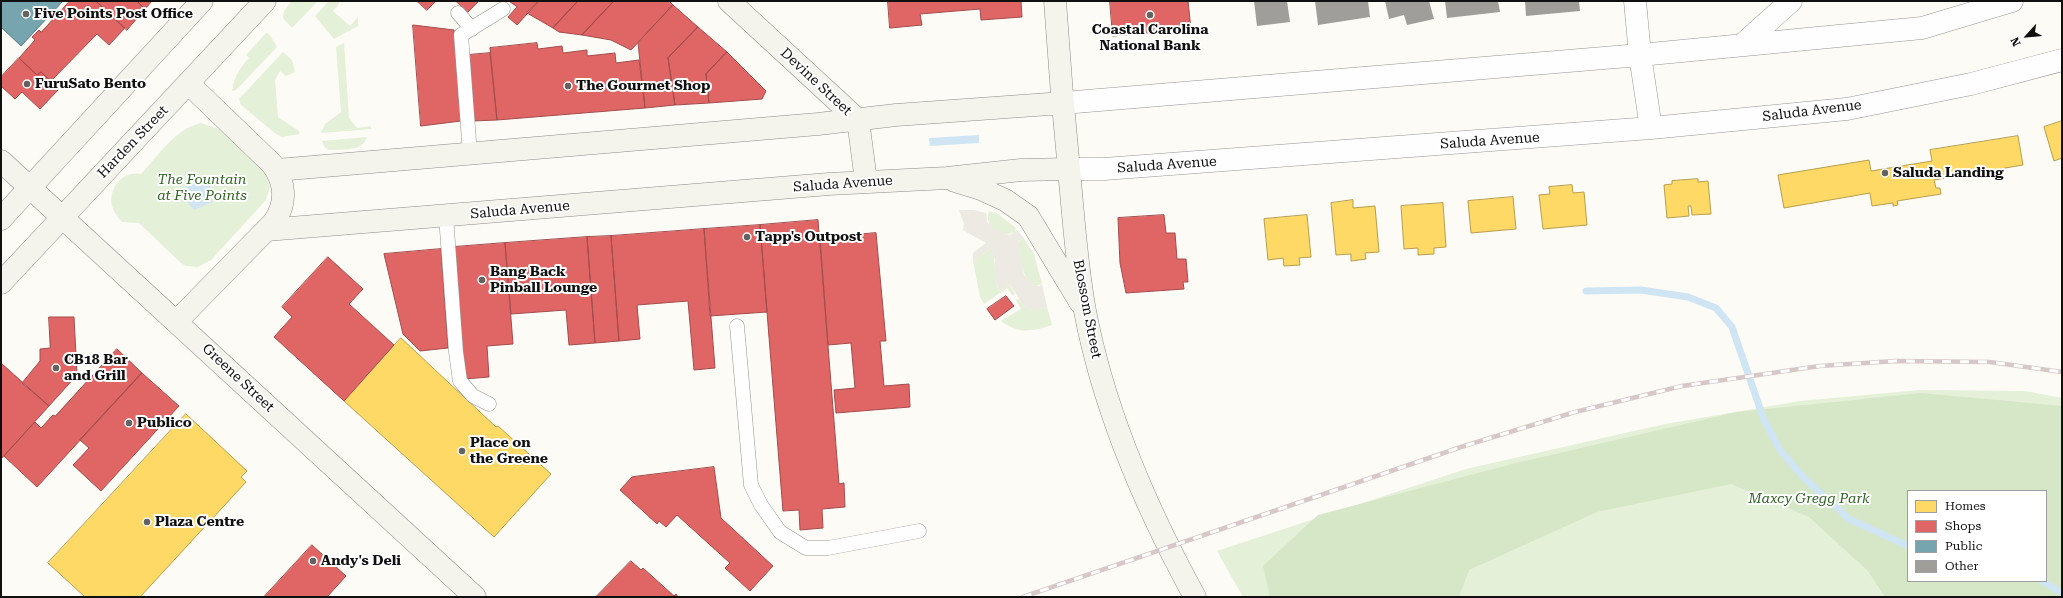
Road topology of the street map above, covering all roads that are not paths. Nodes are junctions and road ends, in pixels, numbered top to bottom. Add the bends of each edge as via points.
1 (202, 1) edge
2 (265, 1) edge
3 (729, 1) edge
4 (1055, 1) edge
5 (1634, 1) edge
6 (1791, 1) edge
7 (2012, 1) edge
8 (503, 9) dead end
9 (458, 13) dead end
10 (472, 28) junction
11 (1742, 45) junction
12 (1640, 56) junction
13 (2062, 60) edge
14 (189, 84) junction
15 (1063, 103) junction
16 (858, 120) junction
17 (1651, 128) junction
18 (470, 154) junction
19 (1, 161) edge
20 (1068, 169) junction
21 (277, 170) junction
22 (947, 178) junction
23 (866, 181) junction
24 (30, 187) junction
25 (61, 216) junction
26 (446, 216) junction
27 (1, 219) edge
28 (266, 230) junction
29 (1, 282) edge
30 (1085, 310) junction
31 (177, 321) junction
32 (737, 326) dead end
33 (489, 404) dead end
34 (919, 531) dead end
35 (475, 597) edge
36 (1195, 597) edge

1 - 24 main road
2 - 14 main road, Harden Street
3 - 16 main road, Devine Street
4 - 15 main road, Blossom Street
5 - 12 street
6 - 11 street
7 - 11 street via 1922,28
8 - 10 lane
9 - 10 lane
10 - 18 lane via 461,35
11 - 12 street
12 - 15 street
12 - 17 street
13 - 17 street, Saluda Avenue via 1971,84 1847,109
14 - 21 main road
14 - 25 main road, Harden Street
15 - 16 main road
15 - 20 main road, Blossom Street
16 - 18 main road
16 - 23 main road, Devine Street
17 - 20 street, Saluda Avenue via 1143,166
18 - 21 main road
19 - 24 main road, Greene Street
20 - 22 main road, Saluda Avenue via 1021,170
20 - 30 main road, Blossom Street
21 - 28 main road via 282,180 283,202 280,213
22 - 23 main road, Saluda Avenue
22 - 30 main road via 1005,200 1028,216
23 - 26 main road, Saluda Avenue
24 - 25 main road, Greene Street
24 - 27 main road
25 - 29 main road, Harden Street
25 - 31 main road, Greene Street
26 - 28 main road, Saluda Avenue
26 - 33 lane via 460,381 472,396
28 - 31 main road
30 - 36 main road, Blossom Street via 1098,365 1131,464 1154,517
31 - 35 main road, Greene Street
32 - 34 lane via 751,485 780,532 806,548 828,548

